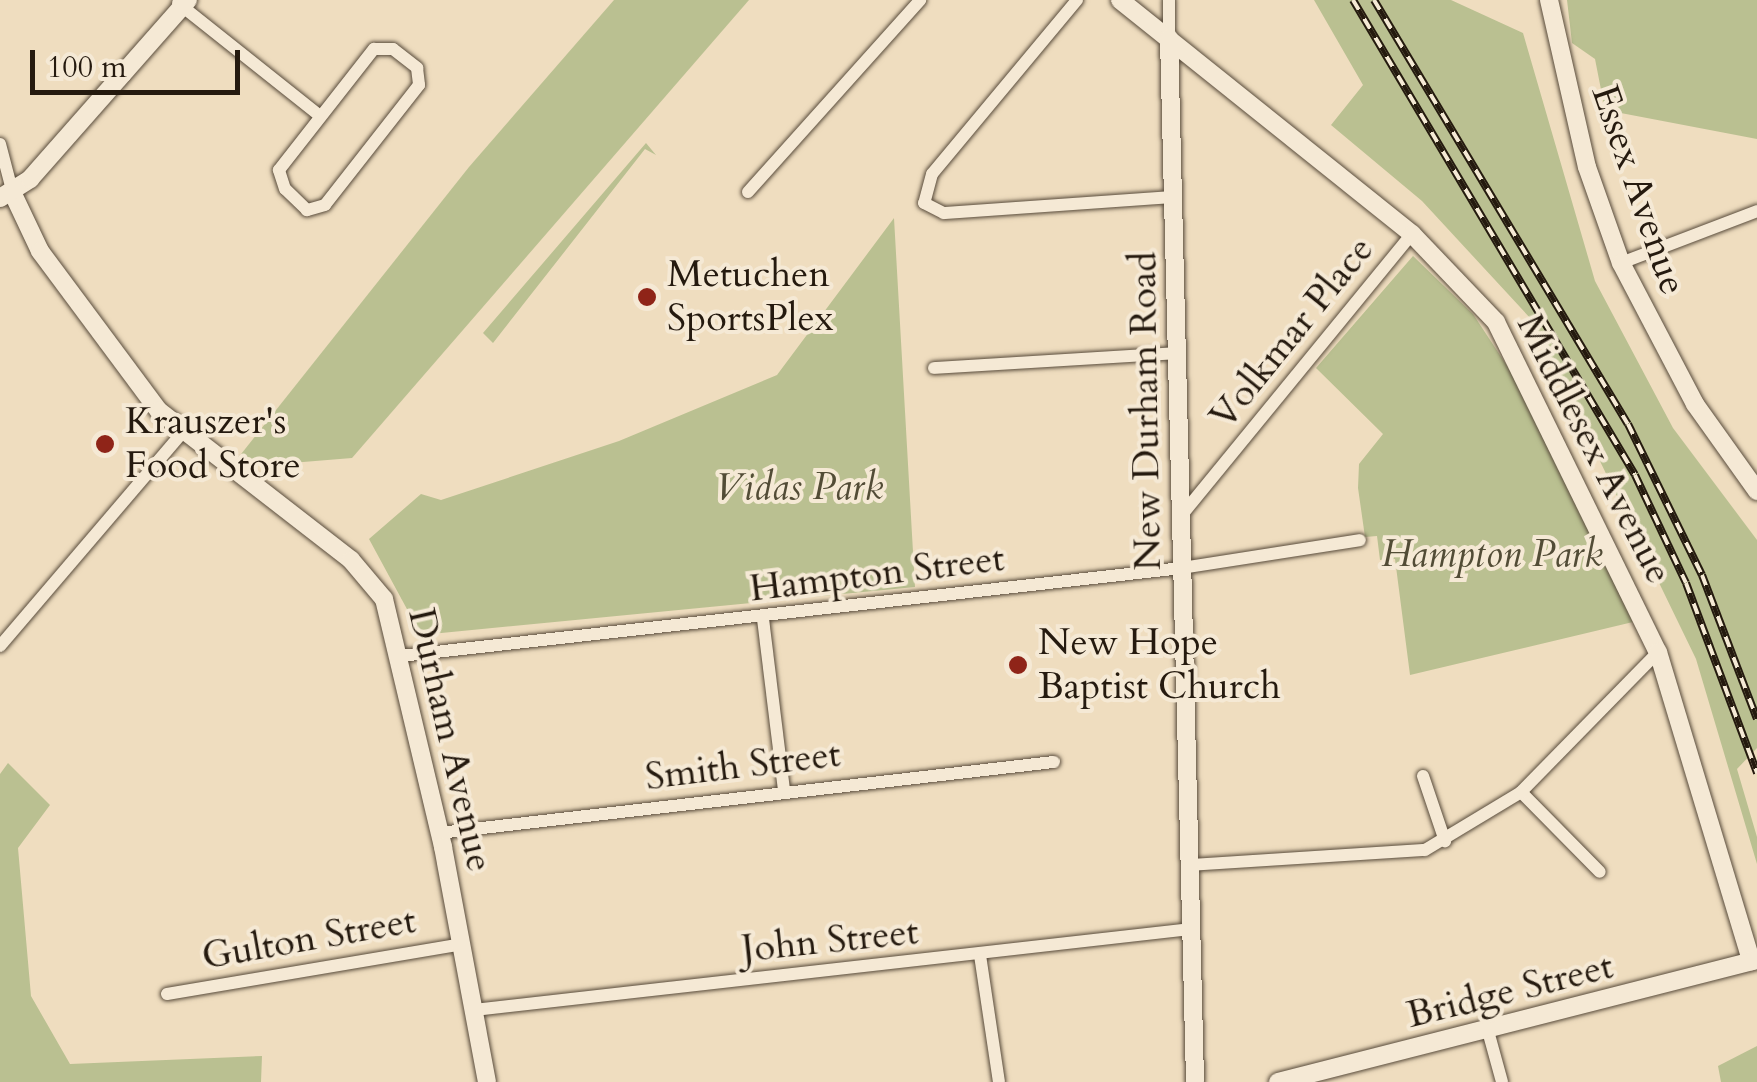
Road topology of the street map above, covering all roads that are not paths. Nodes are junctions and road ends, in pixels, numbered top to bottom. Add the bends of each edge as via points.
1 (920, 0) edge
2 (1077, 0) edge
3 (1120, 0) edge
4 (1168, 0) edge
5 (1549, 0) edge
6 (182, 3) edge
7 (1169, 38) junction
8 (320, 116) junction
9 (0, 144) edge
10 (748, 192) dead end
11 (6, 196) edge
12 (1173, 196) junction
13 (1757, 211) edge
14 (1412, 234) junction
15 (1621, 264) junction
16 (1177, 353) junction
17 (934, 368) dead end
18 (182, 433) junction
19 (1757, 491) edge
20 (1181, 516) junction
21 (1360, 540) dead end
22 (1182, 568) junction
23 (763, 618) junction
24 (0, 646) edge
25 (1658, 652) junction
26 (400, 656) junction
27 (1054, 762) dead end
28 (1423, 776) dead end
29 (784, 790) junction
30 (1521, 792) junction
31 (440, 833) junction
32 (1445, 841) junction
33 (1190, 865) junction
34 (1600, 872) dead end
35 (1191, 929) junction
36 (462, 944) junction
37 (980, 955) junction
38 (1754, 961) edge
39 (166, 994) dead end
40 (474, 1010) junction
41 (1488, 1031) junction
42 (487, 1082) edge
43 (998, 1082) edge
44 (1195, 1082) edge
45 (1278, 1082) edge
46 (1502, 1082) edge

1 - 10 street
2 - 12 street via 932,174 924,203 944,213
3 - 7 street, Middlesex Avenue
4 - 7 street
5 - 15 street, Essex Avenue via 1587,167
6 - 8 street
6 - 11 street
7 - 12 street, New Durham Road
7 - 14 street, Middlesex Avenue
8 - 8 street via 280,170 285,189 307,210 325,205 419,85 417,68 393,49 374,49
9 - 11 street, Durham Avenue
11 - 18 street, Durham Avenue via 40,251
12 - 16 street, New Durham Road
13 - 15 street
14 - 20 street, Volkmar Place
14 - 25 street, Middlesex Avenue via 1496,322
15 - 19 street, Essex Avenue via 1695,404
16 - 17 street
16 - 20 street, New Durham Road
18 - 24 street
18 - 26 street, Durham Avenue via 371,578
20 - 22 street, New Durham Road
21 - 22 street, Hampton Street
22 - 23 street, Hampton Street
22 - 33 street, New Durham Road
23 - 26 street, Hampton Street
23 - 29 street
25 - 30 street
25 - 38 street, Middlesex Avenue
26 - 31 street, Durham Avenue
27 - 29 street, Smith Street
28 - 32 street
29 - 31 street, Smith Street
30 - 32 street
30 - 34 street
31 - 36 street, Durham Avenue
32 - 33 street via 1394,857
33 - 35 street, New Durham Road
35 - 37 street, John Street
35 - 44 street, New Durham Road
36 - 39 street, Gulton Street
36 - 40 street, Durham Avenue
37 - 40 street, John Street
37 - 43 street
38 - 41 street, Bridge Street
40 - 42 street, Durham Avenue
41 - 45 street, Bridge Street
41 - 46 street

